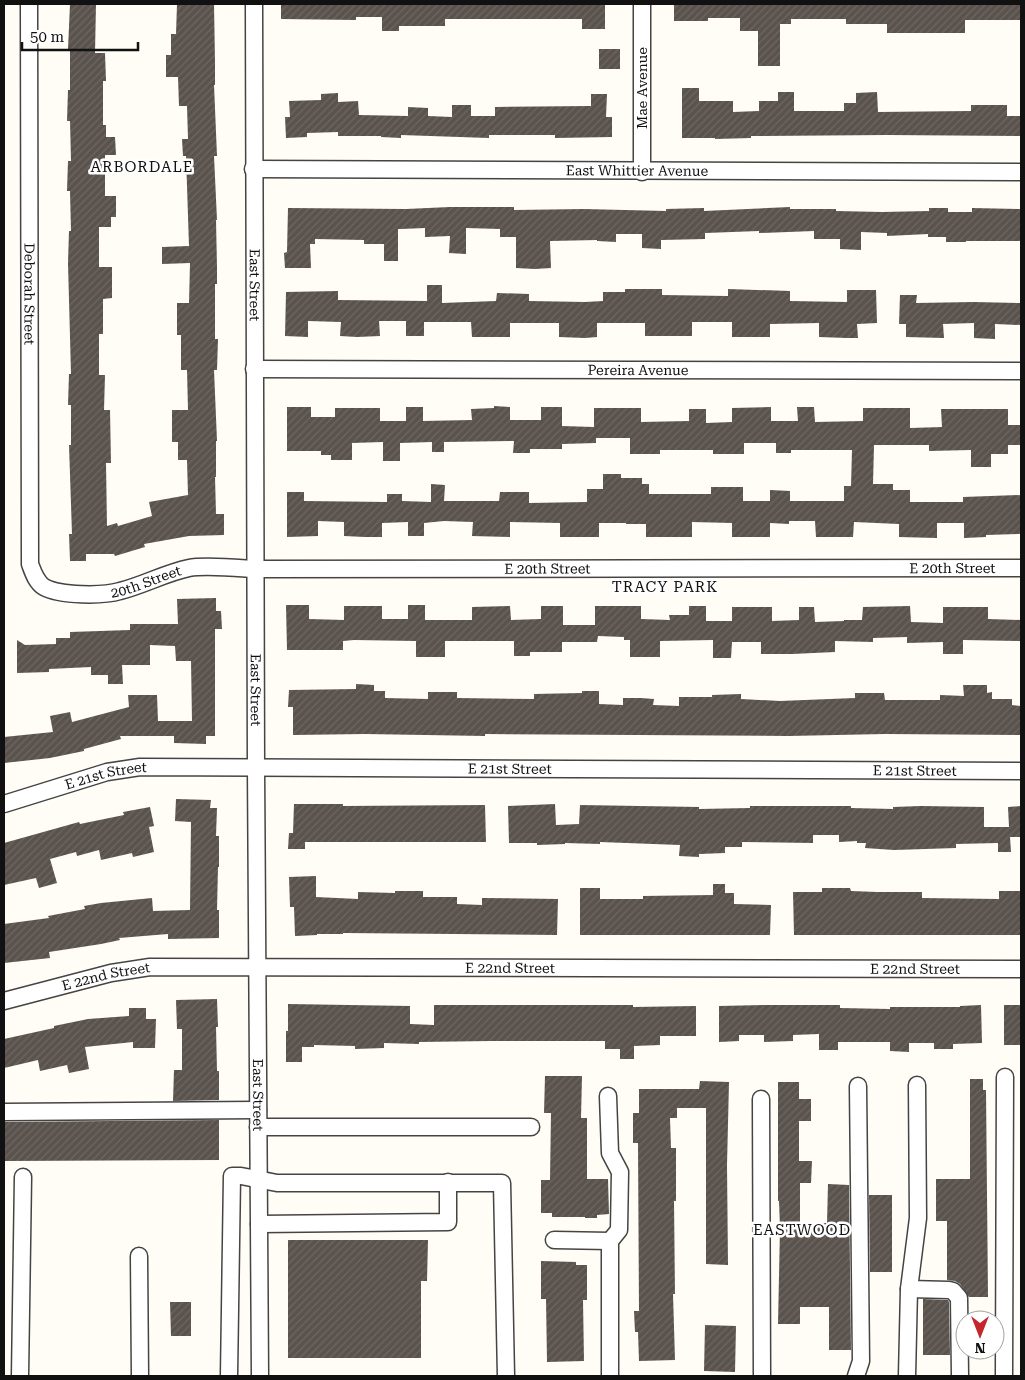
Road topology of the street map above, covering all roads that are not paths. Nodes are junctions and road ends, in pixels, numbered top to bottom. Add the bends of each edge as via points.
1 (29, 4) edge
2 (254, 4) edge
3 (642, 4) edge
4 (253, 169) junction
5 (642, 172) junction
6 (1021, 172) edge
7 (254, 369) junction
8 (1021, 371) edge
9 (1021, 568) edge
10 (255, 569) junction
11 (39, 582) joint
12 (256, 767) junction
13 (1021, 771) edge
14 (4, 804) edge
15 (257, 967) junction
16 (1021, 969) edge
17 (4, 1001) edge
18 (1005, 1077) dead end
19 (917, 1085) dead end
20 (858, 1086) dead end
21 (608, 1096) dead end
22 (760, 1099) dead end
23 (258, 1110) junction
24 (4, 1112) edge
25 (258, 1127) junction
26 (531, 1127) dead end
27 (23, 1177) dead end
28 (258, 1180) junction
29 (448, 1182) junction
30 (259, 1224) junction
31 (554, 1240) dead end
32 (610, 1241) junction
33 (139, 1256) dead end
34 (909, 1288) junction
35 (20, 1376) edge
36 (140, 1376) edge
37 (229, 1376) edge
38 (260, 1376) edge
39 (506, 1376) edge
40 (610, 1376) edge
41 (762, 1376) edge
42 (856, 1376) edge
43 (907, 1376) edge
44 (960, 1376) edge
45 (1004, 1376) edge

1 - 11 street, Deborah Street via 30,564
2 - 4 street, East Street
3 - 5 street, Mae Avenue
4 - 5 street, East Whittier Avenue
4 - 7 street, East Street
5 - 6 street, East Whittier Avenue
7 - 8 street, Pereira Avenue
7 - 10 street, East Street
9 - 10 street, E 20th Street
10 - 11 street, 20th Street via 192,567 120,591 103,593 58,592
10 - 12 street, East Street
12 - 13 street, E 21st Street
12 - 14 street, E 21st Street via 140,767 107,772
12 - 15 street, East Street
15 - 16 street, E 22nd Street
15 - 17 street, E 22nd Street via 150,967 111,973
15 - 23 street, East Street
18 - 45 street
19 - 34 street via 918,1218
20 - 42 street via 861,1361
21 - 32 street via 610,1153 620,1172 619,1230
22 - 41 street
23 - 24 street
23 - 25 street, East Street
25 - 26 street
25 - 28 street, East Street
27 - 35 street
28 - 29 street via 276,1183
28 - 30 street, East Street
28 - 37 street via 232,1176
29 - 30 street via 448,1222
29 - 39 street via 502,1184
30 - 38 street, East Street
31 - 32 street
32 - 40 street
33 - 36 street
34 - 43 street
34 - 44 street via 949,1290 959,1298

